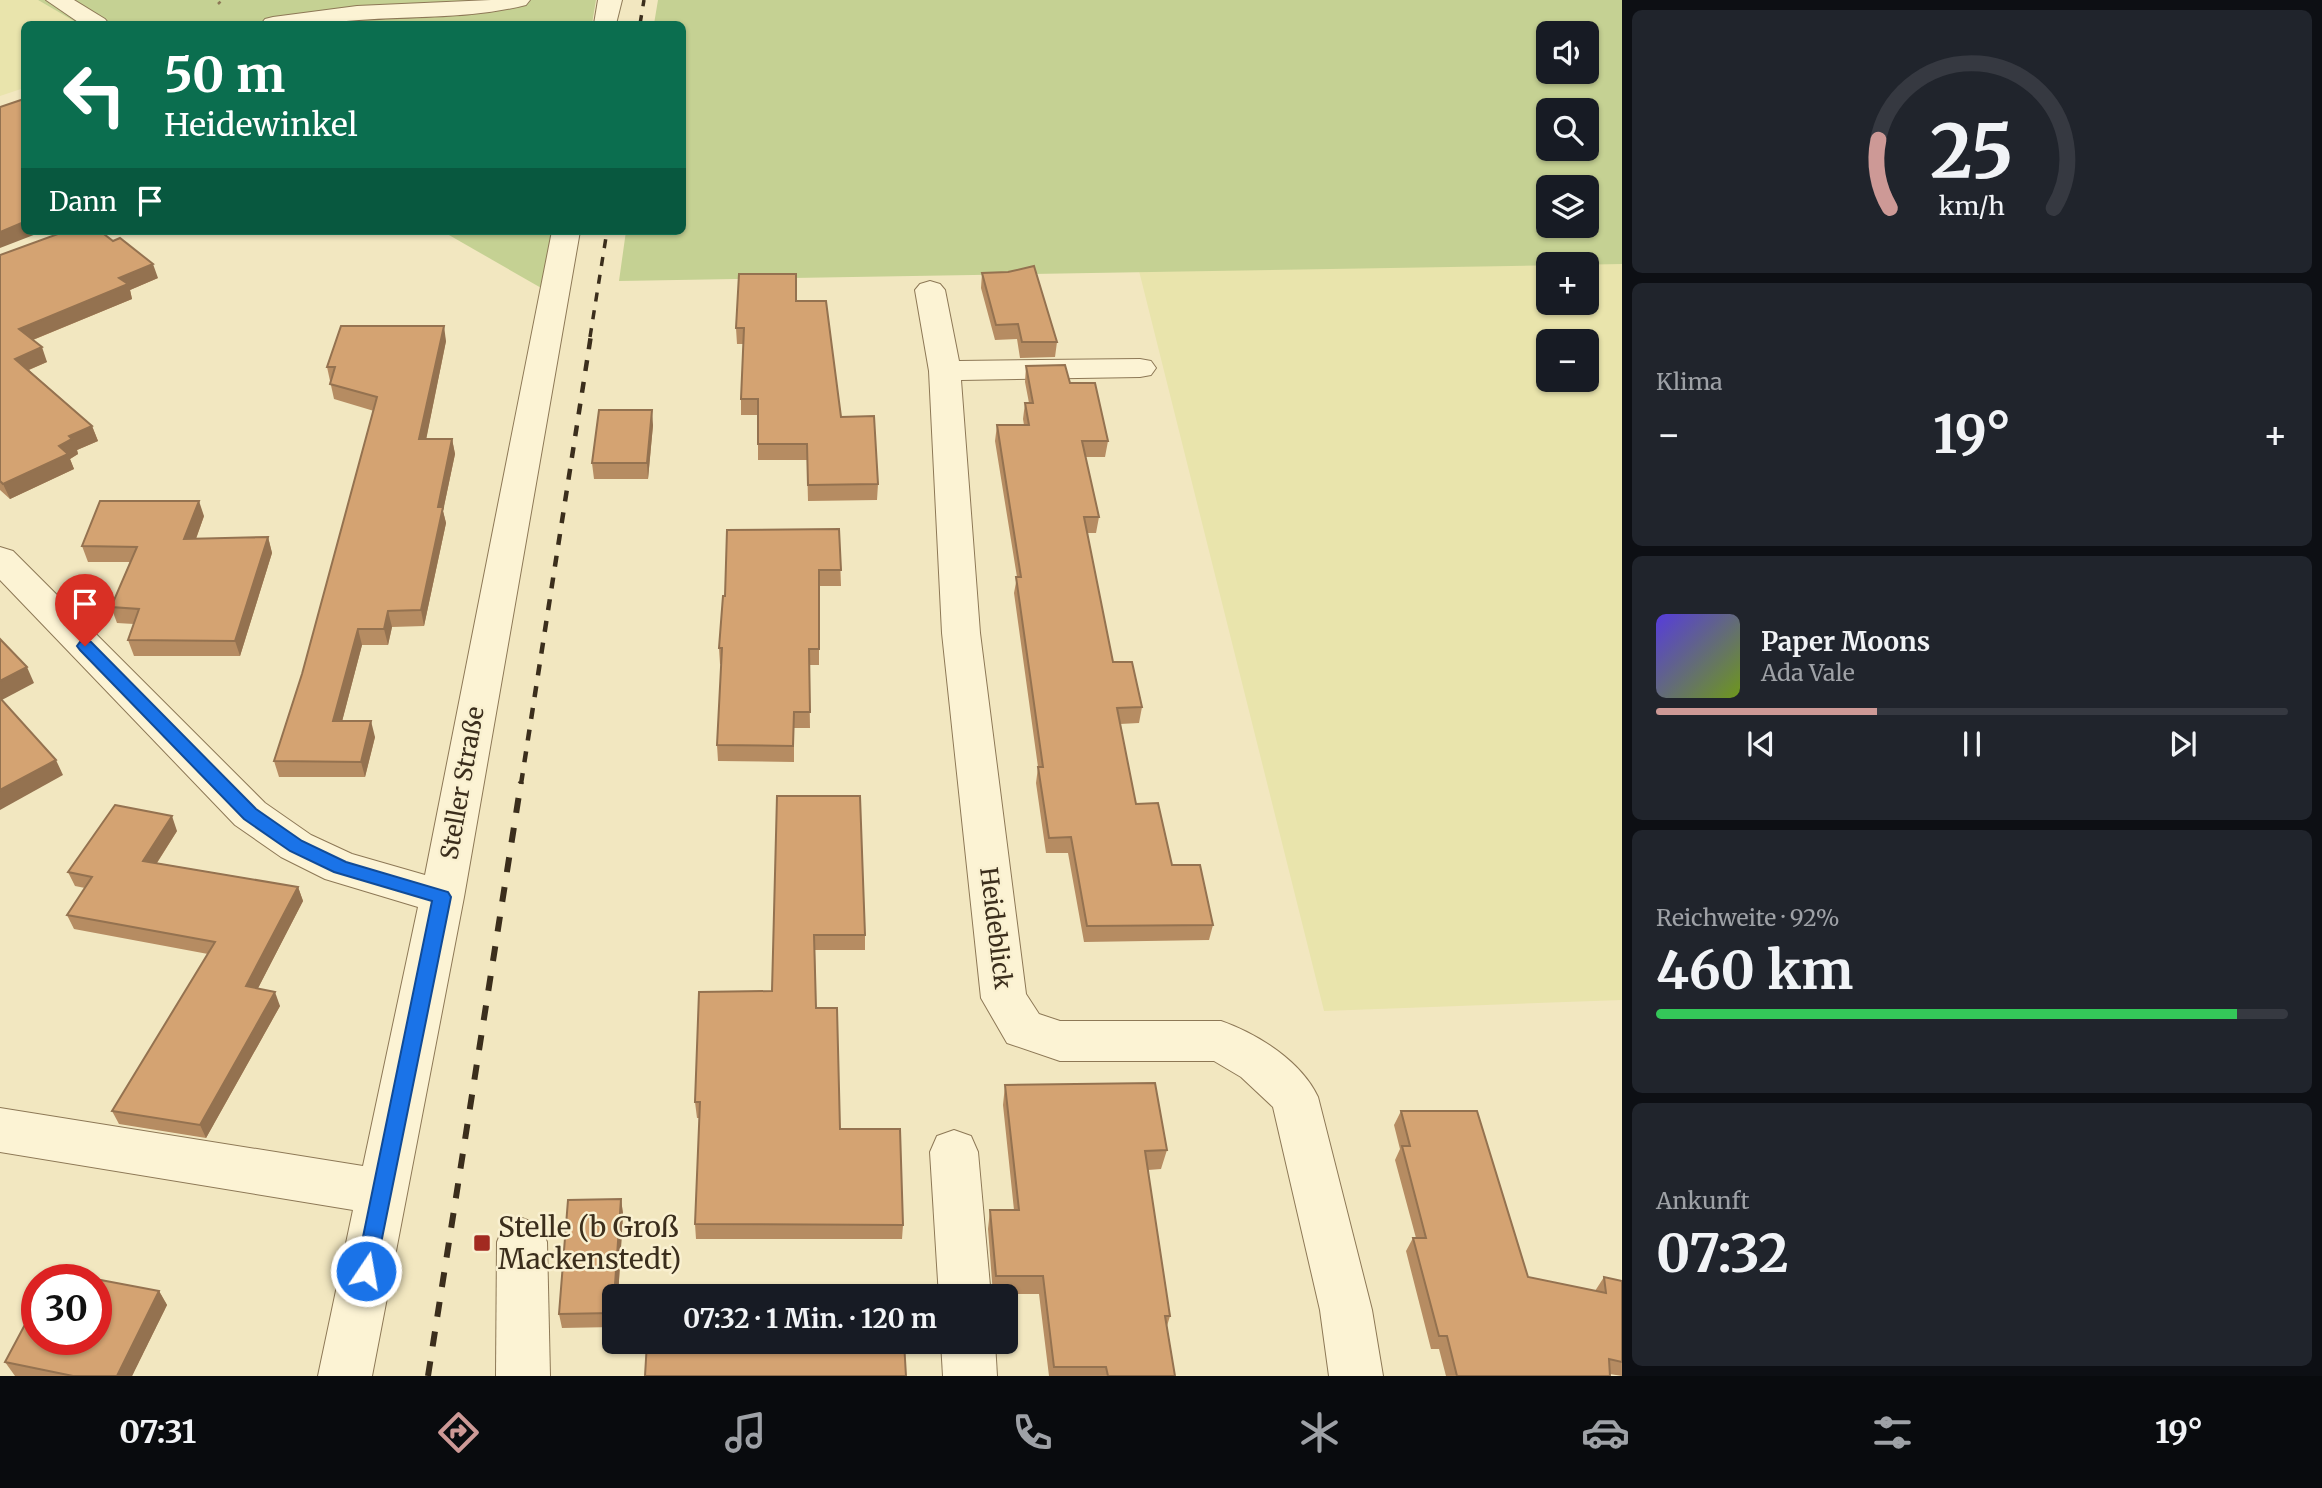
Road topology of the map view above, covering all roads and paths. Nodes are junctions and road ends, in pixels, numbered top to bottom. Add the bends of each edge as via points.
1 (58, 0) edge
2 (222, 0) edge
3 (337, 0) edge
4 (518, 0) edge
5 (610, 0) edge
6 (218, 4) dead end
7 (357, 13) junction
8 (92, 21) edge
9 (296, 21) edge
10 (606, 21) edge
11 (565, 235) edge
12 (930, 290) dead end
13 (1140, 368) dead end
14 (945, 371) junction
15 (0, 559) edge
16 (442, 897) junction
17 (0, 1130) edge
18 (954, 1152) dead end
19 (383, 1192) junction
20 (522, 1242) dead end
21 (964, 1284) edge
22 (969, 1354) edge
23 (345, 1376) edge
24 (523, 1376) edge
25 (970, 1376) edge
26 (1356, 1376) edge

1 - 8 street
2 - 6 path
3 - 7 street
4 - 7 street via 461,10
5 - 10 street
7 - 9 street
11 - 16 street, Steller Straße
12 - 14 street, Heideblick
13 - 14 street
14 - 26 street, Heideblick via 961,633 1004,998 1023,1030 1060,1041 1221,1041 1258,1063 1294,1097 1346,1310
15 - 16 street via 250,814 296,846 341,867
16 - 19 street, Steller Straße
17 - 19 street
18 - 21 street
19 - 23 street, Steller Straße
20 - 24 street
22 - 25 street

